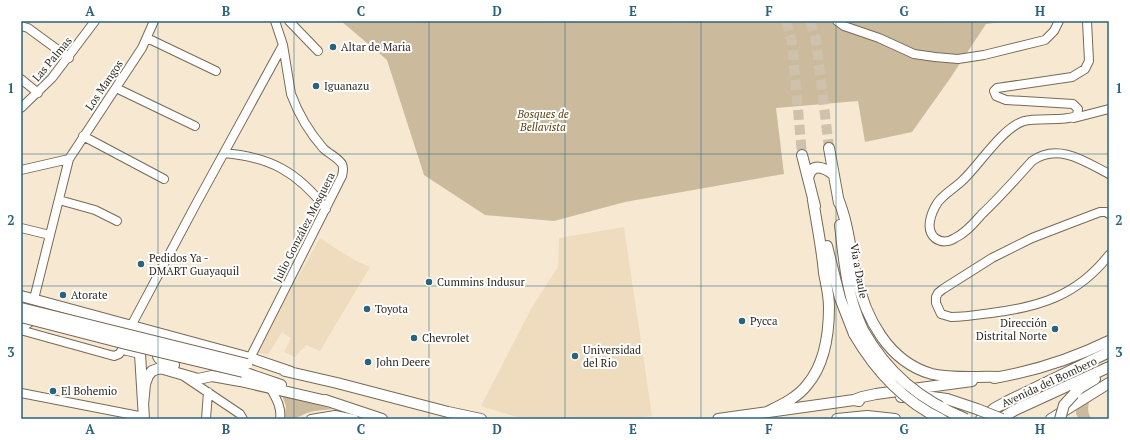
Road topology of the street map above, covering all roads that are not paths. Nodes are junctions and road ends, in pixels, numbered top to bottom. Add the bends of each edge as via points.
1 (96, 21) edge
2 (154, 21) edge
3 (275, 21) edge
4 (288, 21) edge
5 (837, 21) edge
6 (1059, 21) edge
7 (1087, 21) edge
8 (21, 26) edge
9 (147, 38) junction
10 (283, 45) junction
11 (318, 51) dead end
12 (68, 58) junction
13 (216, 71) dead end
14 (21, 79) edge
15 (116, 88) junction
16 (38, 93) junction
17 (21, 108) edge
18 (1109, 109) edge
19 (1074, 118) junction
20 (195, 126) dead end
21 (83, 136) junction
22 (829, 148) tunnel mouth
23 (224, 153) junction
24 (802, 155) tunnel mouth
25 (68, 159) junction
26 (21, 170) edge
27 (1109, 174) edge
28 (834, 175) junction
29 (164, 179) dead end
30 (808, 179) junction
31 (838, 198) junction
32 (58, 200) junction
33 (813, 200) junction
34 (326, 209) junction
35 (1109, 214) edge
36 (117, 221) dead end
37 (21, 228) edge
38 (50, 235) junction
39 (1109, 256) edge
40 (21, 296) edge
41 (34, 299) junction
42 (21, 308) edge
43 (75, 311) junction
44 (21, 317) edge
45 (34, 318) junction
46 (131, 326) junction
47 (22, 329) edge
48 (858, 332) junction
49 (170, 336) junction
50 (1109, 341) edge
51 (136, 346) junction
52 (123, 350) junction
53 (1109, 352) edge
54 (247, 365) junction
55 (1109, 367) edge
56 (1109, 371) edge
57 (178, 372) junction
58 (212, 376) junction
59 (1000, 377) junction
60 (1109, 383) edge
61 (271, 389) junction
62 (208, 392) junction
63 (21, 394) edge
64 (1076, 397) junction
65 (854, 400) junction
66 (332, 402) junction
67 (143, 405) junction
68 (767, 412) junction
69 (144, 418) edge
70 (206, 419) edge
71 (243, 419) edge
72 (280, 419) edge
73 (310, 419) edge
74 (354, 419) edge
75 (382, 419) edge
76 (481, 419) edge
77 (718, 419) edge
78 (837, 419) edge
79 (894, 419) edge
80 (941, 419) edge
81 (966, 419) edge
82 (981, 419) edge
83 (1001, 419) edge
84 (1051, 419) edge
85 (1060, 419) edge
86 (1069, 419) edge

1 - 12 street, Las Palmas
2 - 9 street, Los Mangos
3 - 10 street
4 - 11 street
5 - 6 street via 914,54 958,59 1045,40
7 - 19 street via 1090,61 1082,72 1066,79 997,88 994,91 996,96 1006,100 1073,104 1078,110 1078,115
8 - 12 street via 28,28
9 - 13 street
9 - 15 street, Los Mangos
10 - 23 street
10 - 34 street, Julio González Mosquera via 293,99 308,128 344,170
12 - 16 street, Las Palmas
14 - 16 street
15 - 20 street
15 - 21 street, Los Mangos
16 - 17 street, Las Palmas
18 - 19 street
19 - 27 street via 1026,120 1007,131 964,179 937,204 929,223 930,231 939,240 947,241 962,234 1032,161 1040,156 1055,153 1069,155
21 - 25 street, Los Mangos
21 - 29 street
22 - 28 main road, Vía a Daule
23 - 34 street via 261,159 286,170 308,187
23 - 46 street
24 - 30 main road, Vía a Daule
25 - 26 street
25 - 32 street, Los Mangos
28 - 30 main road via 824,168 817,167 811,171
28 - 31 main road, Vía a Daule
30 - 33 main road, Vía a Daule
31 - 48 main road, Vía a Daule via 847,281
31 - 59 main road via 862,299 878,332 893,351 912,366 934,374
32 - 36 street via 96,210
32 - 38 street, Los Mangos
33 - 48 main road, Vía a Daule via 840,298
33 - 68 main road via 829,306 822,360 806,386 791,399
34 - 54 street, Julio González Mosquera
35 - 39 street via 1100,212 1032,238 992,258 943,288 936,297 936,303 941,314 951,317 1016,310 1036,305 1070,290 1090,276
37 - 38 street
38 - 41 street, Los Mangos
40 - 41 main road
41 - 43 main road
42 - 54 main road, bridge
43 - 45 main road
43 - 46 main road
44 - 54 main road, bridge via 126,344
45 - 47 main road
45 - 51 main road via 46,319
46 - 49 main road
46 - 51 main road
47 - 52 street via 114,356
48 - 80 main road, Vía a Daule, bridge via 871,362 891,384 922,409
48 - 81 main road, Vía a Daule, bridge via 871,343 906,384 927,400
49 - 54 main road
49 - 58 main road via 160,341 157,351 163,362
50 - 59 main road via 1066,360
51 - 52 street
51 - 52 street
51 - 67 main road
53 - 82 main road via 1008,401
54 - 66 main road
54 - 76 main road via 291,372
55 - 83 main road, Avenida del Bombero via 1015,410
56 - 64 main road via 1080,388
57 - 58 main road via 198,378
57 - 62 street
57 - 67 main road via 160,368 152,371 145,384
58 - 61 main road
59 - 65 main road via 876,394
60 - 64 main road
61 - 66 main road
61 - 72 street via 279,405
62 - 70 street
62 - 71 street via 240,414
63 - 69 street
64 - 84 main road
64 - 85 main road, bridge via 1064,405
64 - 86 main road
65 - 68 main road
65 - 83 main road, bridge via 913,396 947,399
66 - 75 main road
67 - 69 main road
68 - 77 main road
73 - 74 street via 336,415
78 - 79 main road via 866,416

